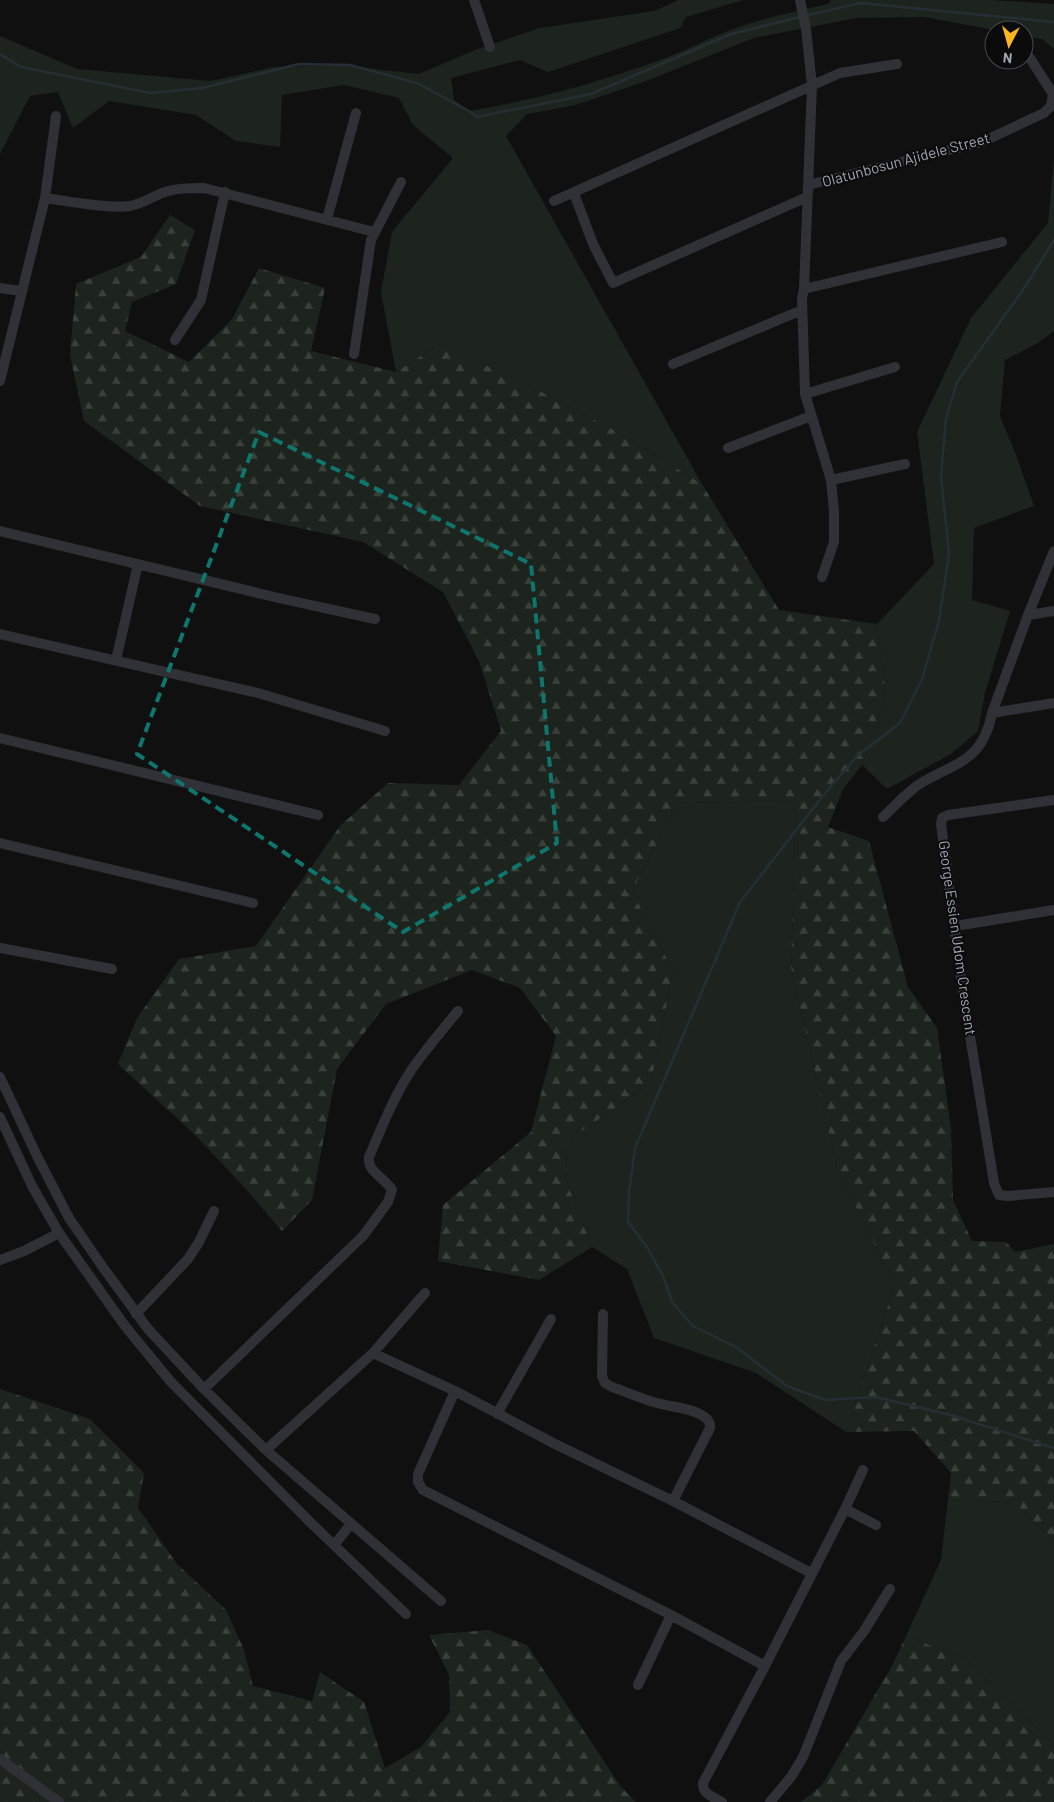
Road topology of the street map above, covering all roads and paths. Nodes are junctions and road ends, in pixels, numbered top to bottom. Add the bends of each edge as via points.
1 (474, 0) edge
2 (801, 4) edge
3 (490, 47) dead end
4 (897, 64) dead end
5 (1034, 64) edge
6 (812, 85) junction
7 (356, 112) dead end
8 (56, 116) dead end
9 (401, 182) dead end
10 (808, 185) junction
11 (225, 192) junction
12 (575, 196) dead end
13 (807, 197) junction
14 (45, 198) junction
15 (554, 202) dead end
16 (327, 219) junction
17 (374, 232) junction
18 (1002, 242) dead end
19 (0, 288) edge
20 (804, 289) junction
21 (21, 291) junction
22 (802, 310) junction
23 (175, 340) dead end
24 (354, 354) dead end
25 (673, 364) dead end
26 (895, 367) dead end
27 (0, 381) edge
28 (805, 394) junction
29 (811, 416) junction
30 (728, 448) dead end
31 (905, 464) dead end
32 (831, 480) junction
33 (0, 531) edge
34 (1054, 551) edge
35 (138, 564) junction
36 (822, 577) dead end
37 (1054, 611) edge
38 (1028, 615) junction
39 (375, 619) dead end
40 (0, 634) edge
41 (116, 660) junction
42 (1054, 703) edge
43 (992, 713) junction
44 (385, 731) dead end
45 (0, 738) edge
46 (1054, 800) edge
47 (318, 815) dead end
48 (883, 817) dead end
49 (0, 843) edge
50 (253, 903) dead end
51 (1054, 910) edge
52 (955, 926) junction
53 (0, 948) edge
54 (112, 969) dead end
55 (458, 1011) dead end
56 (0, 1077) edge
57 (0, 1117) edge
58 (1054, 1192) edge
59 (214, 1211) dead end
60 (59, 1233) junction
61 (0, 1260) edge
62 (425, 1293) dead end
63 (136, 1314) junction
64 (603, 1314) dead end
65 (551, 1319) dead end
66 (373, 1353) junction
67 (204, 1389) junction
68 (455, 1391) junction
69 (498, 1414) junction
70 (266, 1450) junction
71 (863, 1470) dead end
72 (673, 1501) junction
73 (845, 1509) junction
74 (351, 1524) junction
75 (876, 1525) dead end
76 (334, 1544) junction
77 (811, 1573) junction
78 (890, 1589) dead end
79 (441, 1601) dead end
80 (406, 1614) dead end
81 (671, 1615) junction
82 (765, 1666) junction
83 (638, 1685) dead end
84 (0, 1759) edge
85 (59, 1802) edge
86 (722, 1802) edge
87 (770, 1802) edge

1 - 3 street
2 - 6 street
4 - 6 street via 840,74
5 - 10 street, Olatunbosun Ajidele Street via 1054,94 1051,106 1044,114 982,142
6 - 10 street
6 - 15 street
7 - 16 street
8 - 14 street
9 - 17 street
10 - 13 street
11 - 14 street via 187,188 164,192 136,204 117,206
11 - 16 street
11 - 23 street via 201,300
12 - 13 street via 593,244 613,283
13 - 20 street
14 - 21 street
16 - 17 street
17 - 24 street
18 - 20 street
19 - 21 street
20 - 22 street
21 - 27 street
22 - 25 street
22 - 28 street
26 - 28 street
28 - 29 street
29 - 30 street
29 - 32 street
31 - 32 street
32 - 36 street via 834,542
33 - 35 street
34 - 38 street
35 - 39 street
35 - 41 street
37 - 38 street
38 - 43 street
40 - 41 street
41 - 44 street via 258,693
42 - 43 street
43 - 48 street via 989,729 974,754 919,784
45 - 47 street
46 - 52 street, George Essien Udom Crescent via 948,814 942,818
49 - 50 street
51 - 52 street
52 - 58 street, George Essien Udom Crescent via 994,1183 999,1195
53 - 54 street
55 - 67 street via 411,1071 369,1157 371,1169 392,1190 388,1202 363,1236
56 - 63 street via 36,1156 70,1218
57 - 60 street via 32,1186
59 - 63 street via 188,1259
60 - 61 street
60 - 76 street via 125,1326 171,1382
62 - 66 street
63 - 67 street
64 - 72 street via 602,1376 605,1383 657,1404 702,1415 710,1423
65 - 69 street
66 - 68 street
66 - 70 street
67 - 70 street
68 - 69 street
68 - 81 street via 418,1474 423,1490
69 - 72 street
70 - 74 street
71 - 73 street
72 - 77 street
73 - 75 street
73 - 77 street
74 - 76 street
74 - 79 street
76 - 80 street
77 - 82 street
78 - 87 street via 840,1662 803,1758
81 - 82 street
81 - 83 street
82 - 86 street via 703,1783 703,1790
84 - 85 street

